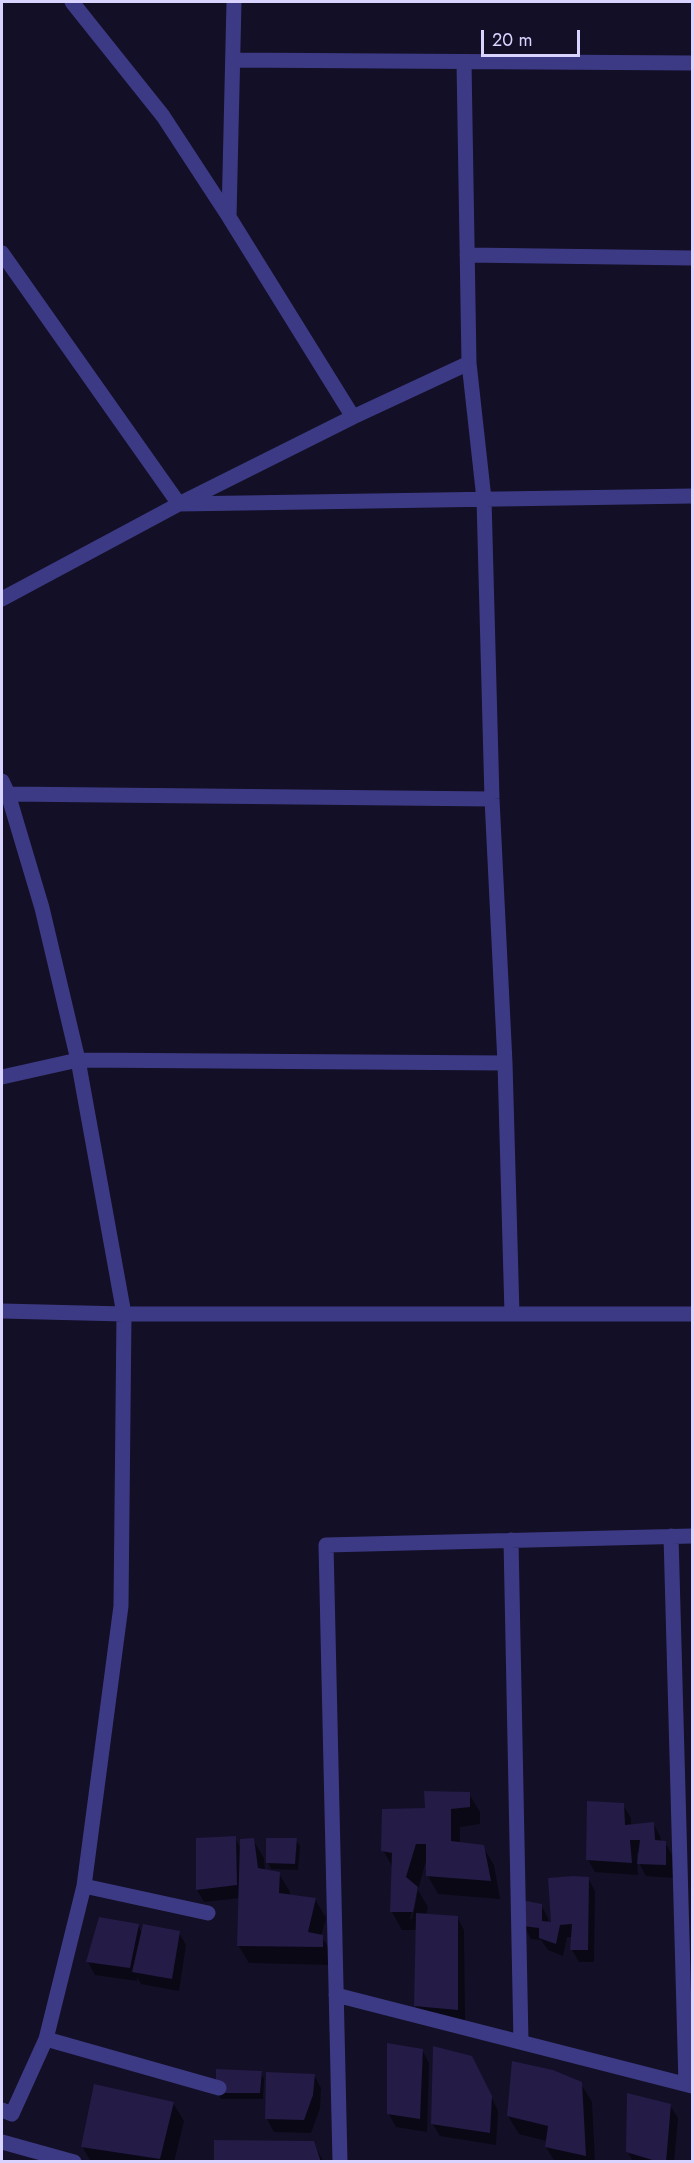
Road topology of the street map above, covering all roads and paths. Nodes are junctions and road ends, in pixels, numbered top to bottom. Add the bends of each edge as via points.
1 (72, 2) edge
2 (234, 2) edge
3 (233, 60) junction
4 (464, 62) junction
5 (693, 63) edge
6 (229, 217) junction
7 (2, 253) edge
8 (467, 255) junction
9 (693, 258) edge
10 (470, 363) junction
11 (353, 417) junction
12 (693, 496) edge
13 (484, 500) junction
14 (178, 504) junction
15 (2, 599) edge
16 (5, 788) edge
17 (492, 799) junction
18 (78, 1060) junction
19 (505, 1063) junction
20 (2, 1077) edge
21 (2, 1311) edge
22 (124, 1314) junction
23 (512, 1314) junction
24 (693, 1314) edge
25 (671, 1536) junction
26 (693, 1536) edge
27 (511, 1540) junction
28 (84, 1886) junction
29 (208, 1913) dead end
30 (336, 1995) junction
31 (46, 2039) junction
32 (520, 2042) junction
33 (689, 2085) edge
34 (219, 2088) dead end
35 (2, 2110) edge
36 (2, 2142) edge
37 (74, 2162) edge
38 (340, 2162) edge

1 - 6 street via 163,116
2 - 3 street
3 - 4 street
3 - 6 street
4 - 5 street
4 - 8 street
6 - 11 street
7 - 14 street
8 - 9 street
8 - 10 street
10 - 11 street
10 - 13 street
11 - 14 street
12 - 13 street
13 - 14 street
13 - 17 street
14 - 15 street
16 - 17 street
16 - 18 street via 42,908
17 - 19 street
18 - 19 street
18 - 20 street
18 - 22 street
19 - 23 street
21 - 22 street
22 - 23 street
22 - 28 street via 121,1606
23 - 24 street
25 - 26 street
25 - 27 street
25 - 33 street
27 - 30 street via 326,1545
27 - 32 street
28 - 29 street
28 - 31 street
30 - 32 street
30 - 38 street
31 - 34 street
31 - 35 street via 12,2114
32 - 33 street
36 - 37 street

